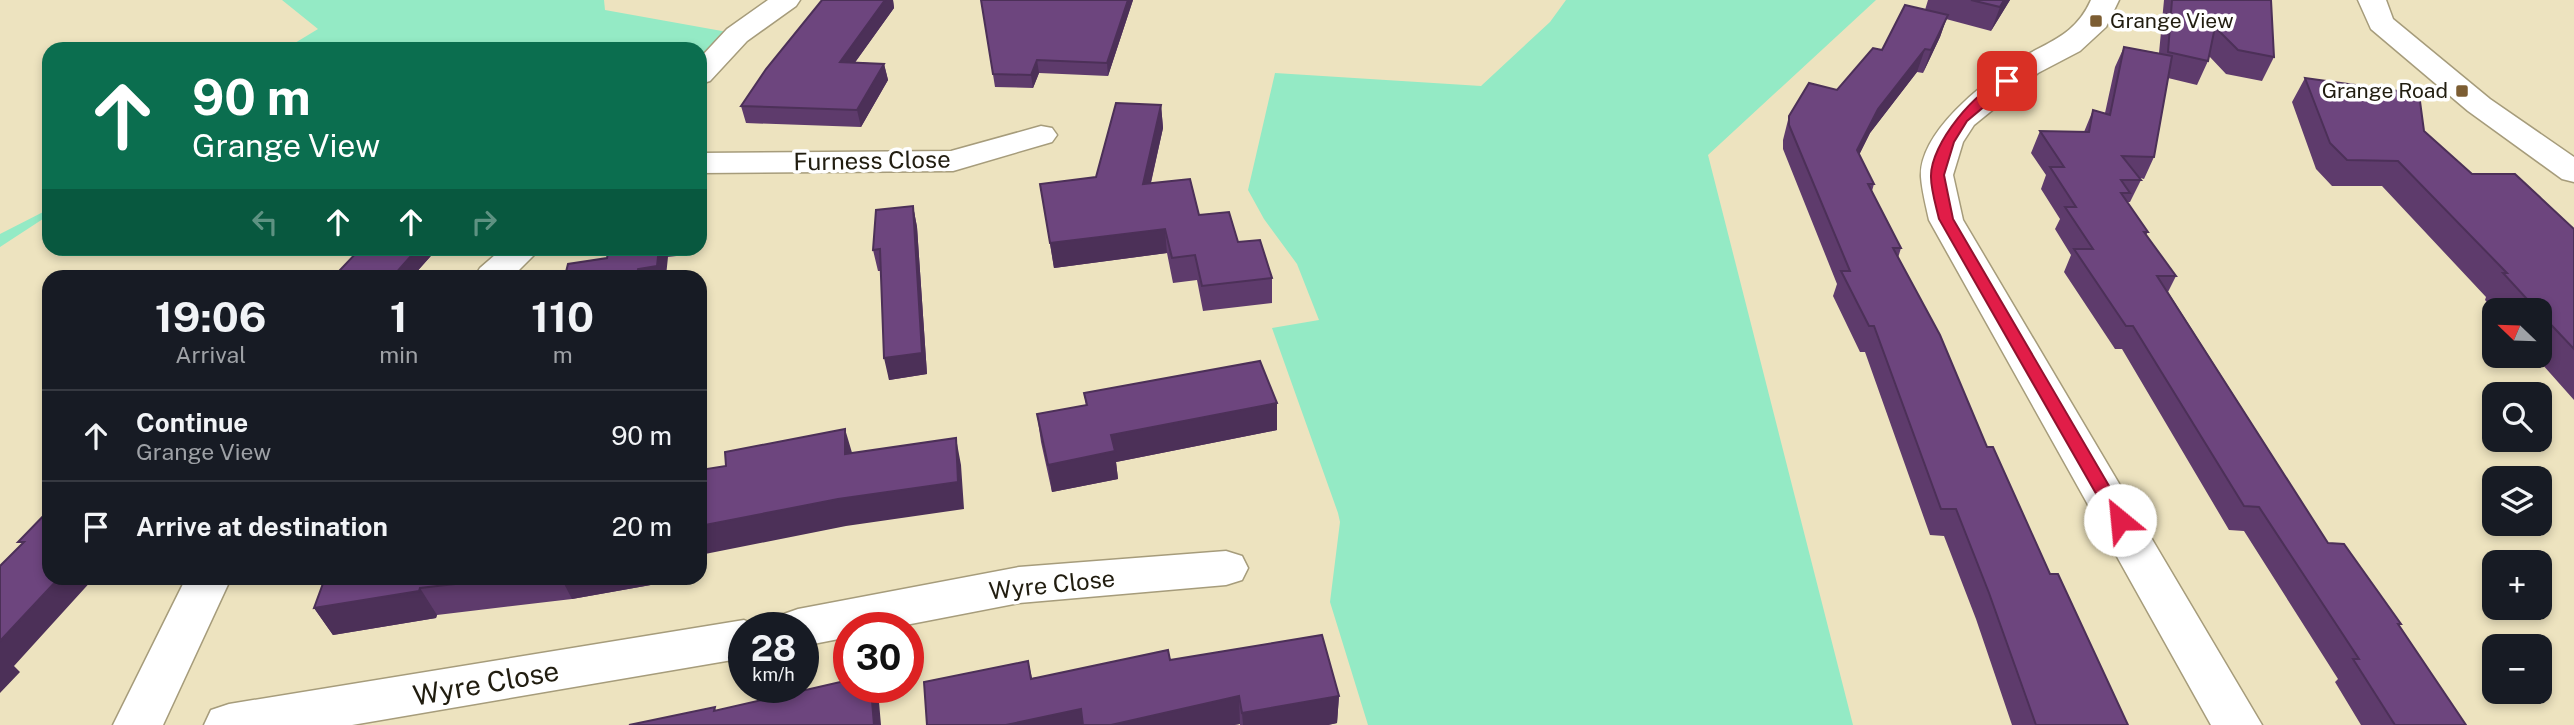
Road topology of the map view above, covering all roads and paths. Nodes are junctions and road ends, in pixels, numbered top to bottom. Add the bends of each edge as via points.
1 (786, 0) edge
2 (2105, 0) edge
3 (2372, 0) edge
4 (707, 67) edge
5 (1041, 135) dead end
6 (707, 163) edge
7 (2574, 172) edge
8 (515, 256) edge
9 (500, 270) edge
10 (1226, 568) dead end
11 (205, 585) edge
12 (819, 624) edge
13 (728, 642) edge
14 (138, 725) edge
15 (229, 725) edge
16 (2237, 725) edge

1 - 4 street via 737,35
2 - 16 street via 2096,21 2070,45 2028,67 1962,119 1947,142 1937,175 1946,219
3 - 7 street via 2381,23 2479,104
5 - 6 street, Furness Close via 953,161
8 - 9 street
10 - 12 street, Wyre Close via 1019,585
11 - 14 street
13 - 15 street, Wyre Close

